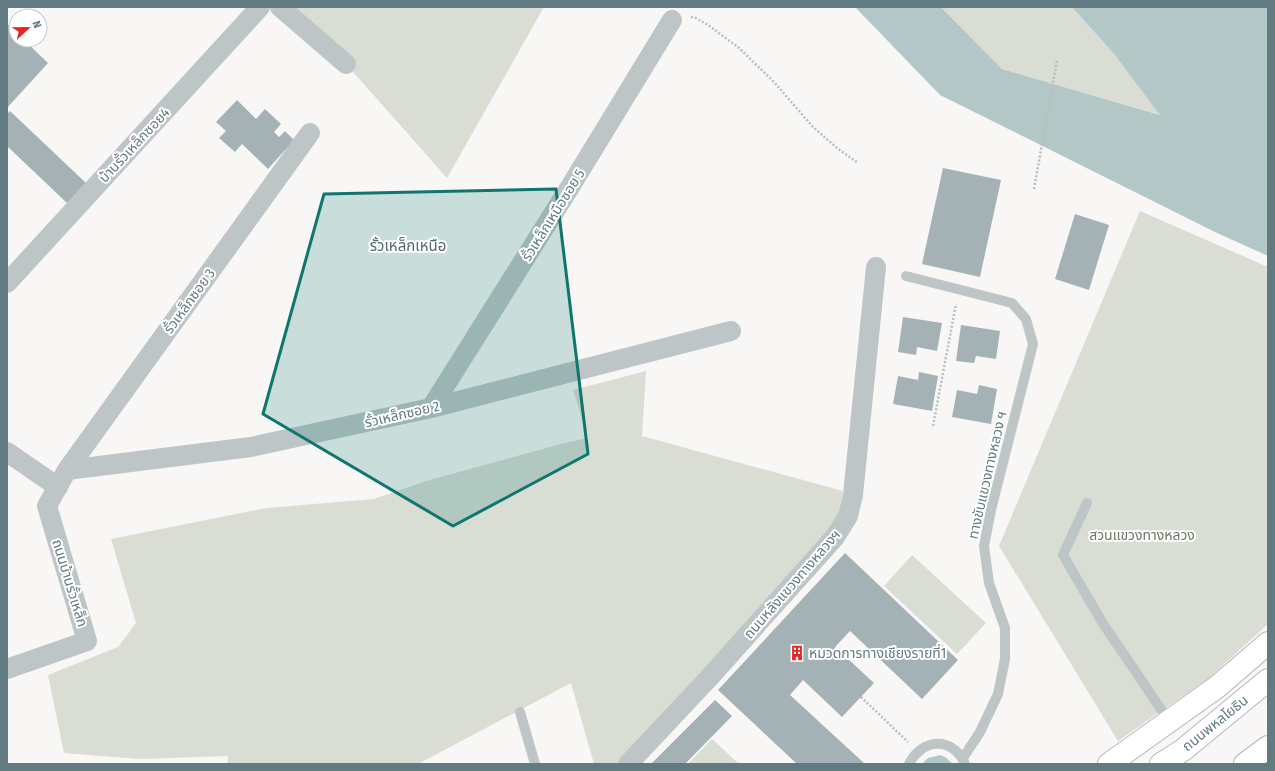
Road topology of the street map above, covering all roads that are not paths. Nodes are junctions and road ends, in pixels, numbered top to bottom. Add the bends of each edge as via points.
1 (260, 7) edge
2 (280, 7) edge
3 (672, 20) road end
4 (346, 64) dead end
5 (310, 133) dead end
6 (876, 267) dead end
7 (906, 276) dead end
8 (7, 282) edge
9 (731, 331) dead end
10 (432, 408) junction
11 (7, 452) edge
12 (63, 478) junction
13 (1087, 502) dead end
14 (1268, 643) edge
15 (7, 668) edge
16 (1268, 680) edge
17 (520, 712) dead end
18 (1169, 721) junction
19 (1268, 747) edge
20 (964, 761) edge
21 (535, 764) edge
22 (628, 764) edge
23 (909, 764) edge
24 (1109, 764) edge
25 (1161, 764) edge
26 (1245, 764) edge

1 - 8 street, บ้านรั้วเหล็กซอย4
2 - 4 street
3 - 10 street, รั้วเหล็กเหนือซอย 5
5 - 12 street, รั้วเหล็กซอย 3
6 - 22 street, ถนนหลังแขวงทางหลวงฯ via 853,495 848,516 835,537
7 - 20 lane, ทางขับแขวงทางหลวง ฯ via 1012,304 1026,319 1033,344 990,510 984,546 989,583 1005,628 1005,659 998,694
9 - 10 street, รั้วเหล็กซอย 2
10 - 12 street, รั้วเหล็กซอย 2 via 251,447
11 - 12 street
12 - 15 street, ถนนบ้านรั้วเหล็ก via 47,506 87,642
13 - 18 lane via 1063,555 1102,622
14 - 18 main road via 1217,687
16 - 25 main road, ถนนพหลโยธิน via 1183,750
17 - 21 lane
18 - 24 main road
19 - 26 main road
20 - 23 lane via 956,750 940,744 918,750

